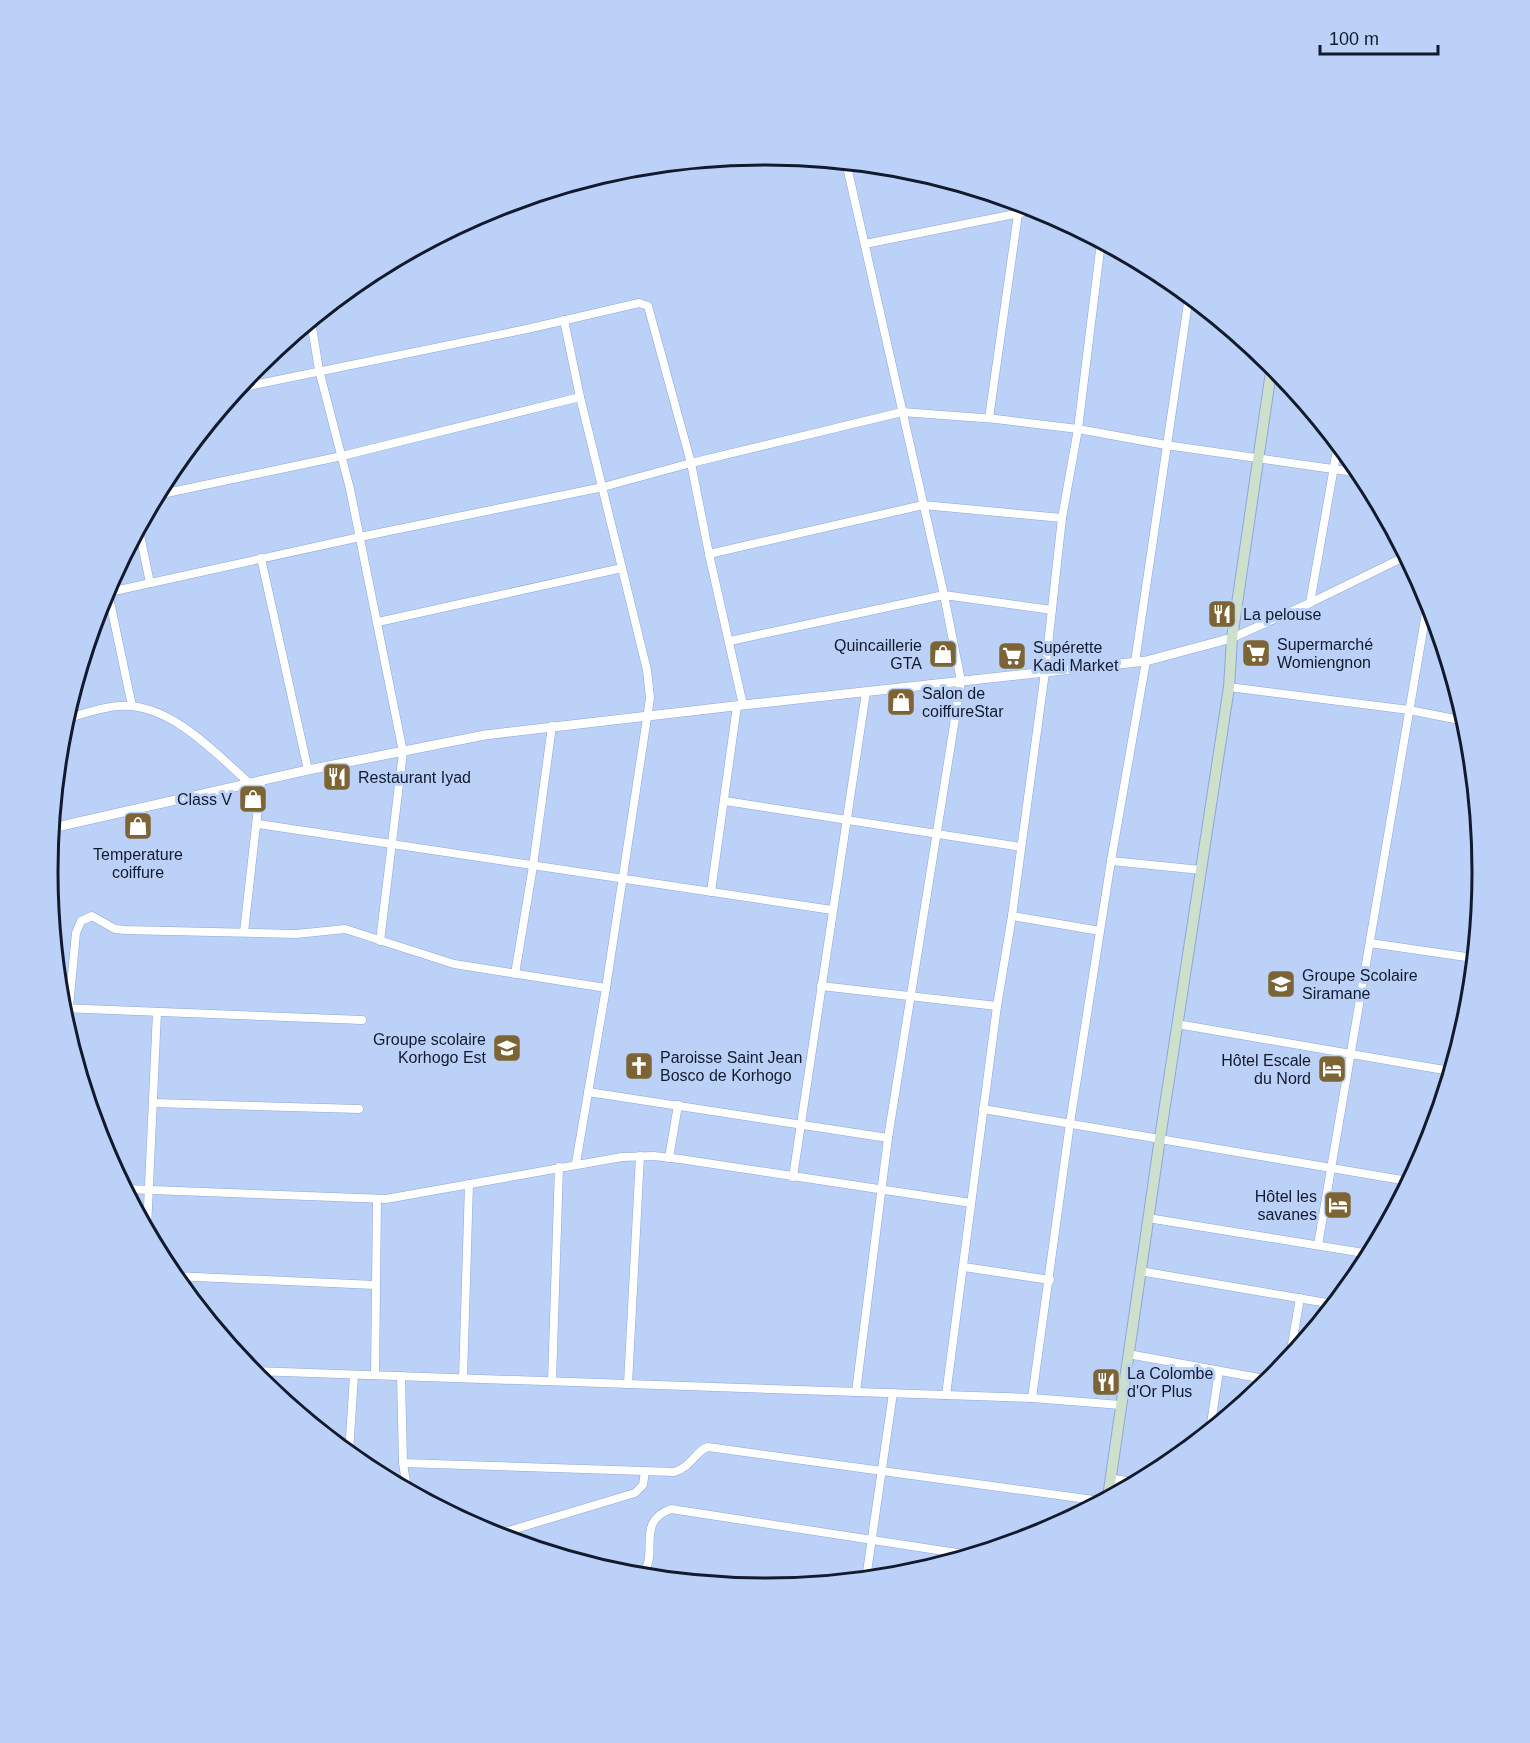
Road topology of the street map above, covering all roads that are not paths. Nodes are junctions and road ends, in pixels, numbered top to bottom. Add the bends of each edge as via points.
1 (848, 170) edge
2 (1018, 214) joint
3 (865, 244) junction
4 (1100, 250) edge
5 (1188, 306) edge
6 (564, 320) junction
7 (312, 329) edge
8 (319, 370) junction
9 (1270, 378) edge
10 (254, 385) edge
11 (580, 397) junction
12 (902, 412) junction
13 (989, 418) junction
14 (1078, 429) junction
15 (1166, 445) junction
16 (342, 456) junction
17 (1336, 456) edge
18 (1259, 457) junction
19 (691, 463) junction
20 (1335, 468) junction
21 (1346, 470) edge
22 (603, 487) junction
23 (169, 492) edge
24 (923, 505) junction
25 (1062, 518) junction
26 (360, 537) junction
27 (141, 540) edge
28 (709, 554) junction
29 (261, 558) junction
30 (1399, 559) edge
31 (622, 568) junction
32 (150, 583) junction
33 (117, 591) edge
34 (944, 595) junction
35 (1310, 603) junction
36 (110, 606) edge
37 (1052, 610) junction
38 (1425, 619) edge
39 (378, 622) junction
40 (1232, 638) junction
41 (730, 641) junction
42 (1146, 661) junction
43 (1135, 662) junction
44 (1045, 672) junction
45 (961, 681) junction
46 (1229, 687) junction
47 (866, 692) junction
48 (740, 705) junction
49 (132, 706) junction
50 (1408, 710) junction
51 (76, 716) edge
52 (648, 716) junction
53 (1454, 719) edge
54 (552, 726) junction
55 (404, 752) junction
56 (308, 770) junction
57 (261, 781) junction
58 (250, 784) junction
59 (725, 801) junction
60 (847, 819) junction
61 (258, 824) junction
62 (60, 826) edge
63 (937, 834) junction
64 (393, 845) junction
65 (1020, 847) junction
66 (1111, 861) junction
67 (533, 866) junction
68 (1201, 870) junction
69 (622, 880) junction
70 (711, 892) junction
71 (832, 909) junction
72 (1012, 916) junction
73 (1100, 931) junction
74 (244, 932) junction
75 (380, 941) junction
76 (1370, 943) junction
77 (1466, 957) edge
78 (515, 974) junction
79 (68, 985) edge
80 (822, 986) junction
81 (606, 988) junction
82 (910, 996) junction
83 (997, 1005) junction
84 (72, 1008) edge
85 (157, 1012) junction
86 (362, 1020) dead end
87 (1177, 1024) junction
88 (1351, 1054) junction
89 (1442, 1070) edge
90 (588, 1092) junction
91 (154, 1103) junction
92 (678, 1105) junction
93 (359, 1108) dead end
94 (983, 1109) junction
95 (801, 1123) junction
96 (1070, 1123) junction
97 (888, 1138) junction
98 (1160, 1138) junction
99 (640, 1156) junction
100 (669, 1158) junction
101 (576, 1163) junction
102 (559, 1167) junction
103 (1331, 1168) junction
104 (793, 1177) junction
105 (1401, 1181) edge
106 (469, 1184) junction
107 (134, 1190) edge
108 (881, 1190) junction
109 (149, 1191) junction
110 (377, 1199) junction
111 (971, 1203) junction
112 (148, 1215) edge
113 (1148, 1218) junction
114 (1318, 1245) junction
115 (1360, 1252) edge
116 (964, 1267) junction
117 (1140, 1271) junction
118 (187, 1277) edge
119 (1050, 1280) junction
120 (375, 1285) junction
121 (1300, 1298) junction
122 (1325, 1303) edge
123 (1293, 1341) edge
124 (1128, 1354) junction
125 (1219, 1371) junction
126 (268, 1372) edge
127 (354, 1375) junction
128 (375, 1375) junction
129 (401, 1376) junction
130 (463, 1378) junction
131 (1258, 1378) edge
132 (552, 1381) junction
133 (628, 1384) junction
134 (856, 1392) junction
135 (892, 1393) junction
136 (946, 1395) junction
137 (1032, 1398) junction
138 (1121, 1405) junction
139 (1212, 1419) edge
140 (350, 1443) edge
141 (403, 1463) junction
142 (882, 1469) junction
143 (645, 1471) junction
144 (405, 1479) edge
145 (1110, 1479) junction
146 (1122, 1481) edge
147 (1109, 1488) edge
148 (1088, 1499) edge
149 (511, 1530) edge
150 (872, 1541) junction
151 (953, 1553) edge
152 (648, 1568) edge
153 (867, 1570) edge

1 - 3 street
2 - 3 street
2 - 13 street
3 - 12 street
4 - 14 street
5 - 15 street
6 - 8 street
6 - 11 street
6 - 19 street via 639,303 648,306
7 - 8 street
8 - 10 street
8 - 16 street
9 - 18 main road
11 - 16 street
11 - 22 street
12 - 13 street
12 - 19 street
12 - 24 street
13 - 14 street
14 - 15 street
14 - 25 street
15 - 18 street
15 - 43 street
16 - 23 street
16 - 26 street
17 - 20 street
18 - 20 street
18 - 40 main road
19 - 22 street
19 - 28 street
20 - 21 street
20 - 35 street
22 - 26 street
22 - 31 street
24 - 25 street
24 - 28 street
24 - 34 street
25 - 37 street
26 - 29 street
26 - 39 street
27 - 32 street
28 - 41 street
29 - 32 street
29 - 56 street
30 - 35 street
31 - 39 street
31 - 52 street via 647,670
32 - 33 street
34 - 37 street
34 - 41 street
34 - 45 street
35 - 40 street
36 - 49 street
37 - 44 street
38 - 50 street
39 - 55 street
40 - 42 street
40 - 46 main road
41 - 48 street
42 - 43 street
42 - 66 street
43 - 44 street
44 - 45 street
44 - 65 street
45 - 47 street
45 - 63 street
46 - 50 street
46 - 68 main road
47 - 48 street
47 - 60 street
48 - 52 street
48 - 59 street
49 - 51 street
49 - 58 street via 157,713 193,734
50 - 53 street
50 - 76 street
52 - 54 street
52 - 69 street
54 - 55 street
54 - 67 street
55 - 56 street
55 - 64 street
56 - 57 street
57 - 58 street
57 - 61 street
58 - 62 street
59 - 60 street
59 - 70 street
60 - 63 street
60 - 71 street
61 - 64 street
61 - 74 street
63 - 65 street
63 - 82 street
64 - 67 street
64 - 75 street
65 - 72 street
66 - 68 street
66 - 73 street
67 - 69 street
67 - 78 street
68 - 87 main road
69 - 70 street
69 - 81 street
70 - 71 street
71 - 80 street
72 - 73 street
72 - 83 street
73 - 96 street
74 - 75 street via 296,934 345,929
74 - 79 street via 125,930 86,917 77,927
75 - 78 street via 454,964
76 - 77 street
76 - 88 street
78 - 81 street
80 - 82 street
80 - 95 street
81 - 90 street
82 - 83 street
82 - 97 street
83 - 94 street
84 - 85 street
85 - 86 street
85 - 91 street
87 - 88 street
87 - 98 main road
88 - 89 street
88 - 103 street
90 - 92 street
90 - 101 street
91 - 93 street
91 - 109 street
92 - 95 street
92 - 100 street
94 - 96 street
94 - 111 street
95 - 97 street
95 - 104 street
96 - 98 street
96 - 119 street
97 - 108 street
98 - 103 street
98 - 113 main road
99 - 100 street
99 - 101 street
99 - 133 street
100 - 104 street
101 - 102 street
102 - 106 street
102 - 132 street
103 - 105 street
103 - 114 street
104 - 108 street
106 - 110 street
106 - 130 street
107 - 109 street
108 - 111 street
108 - 134 street
109 - 110 street
109 - 112 street
110 - 120 street
111 - 116 street
113 - 114 street
113 - 117 main road
114 - 115 street
116 - 119 street
116 - 136 street
117 - 121 street
117 - 124 main road
118 - 120 street
119 - 137 street
120 - 128 street
121 - 122 street
121 - 123 street
124 - 125 street
124 - 138 main road
125 - 131 street
125 - 139 street
126 - 127 street
127 - 128 street
127 - 140 street
128 - 129 street
129 - 130 street
129 - 141 street
130 - 132 street
132 - 133 street
133 - 134 street
134 - 135 street
135 - 136 street
135 - 142 street
136 - 137 street
137 - 138 street
138 - 145 main road
141 - 143 street
141 - 144 street
142 - 143 street via 708,1447 684,1469
142 - 148 street
142 - 150 street
143 - 149 street via 643,1485 635,1493
145 - 146 street
145 - 147 main road
150 - 151 street
150 - 152 street via 671,1509 662,1512 650,1528
150 - 153 street

